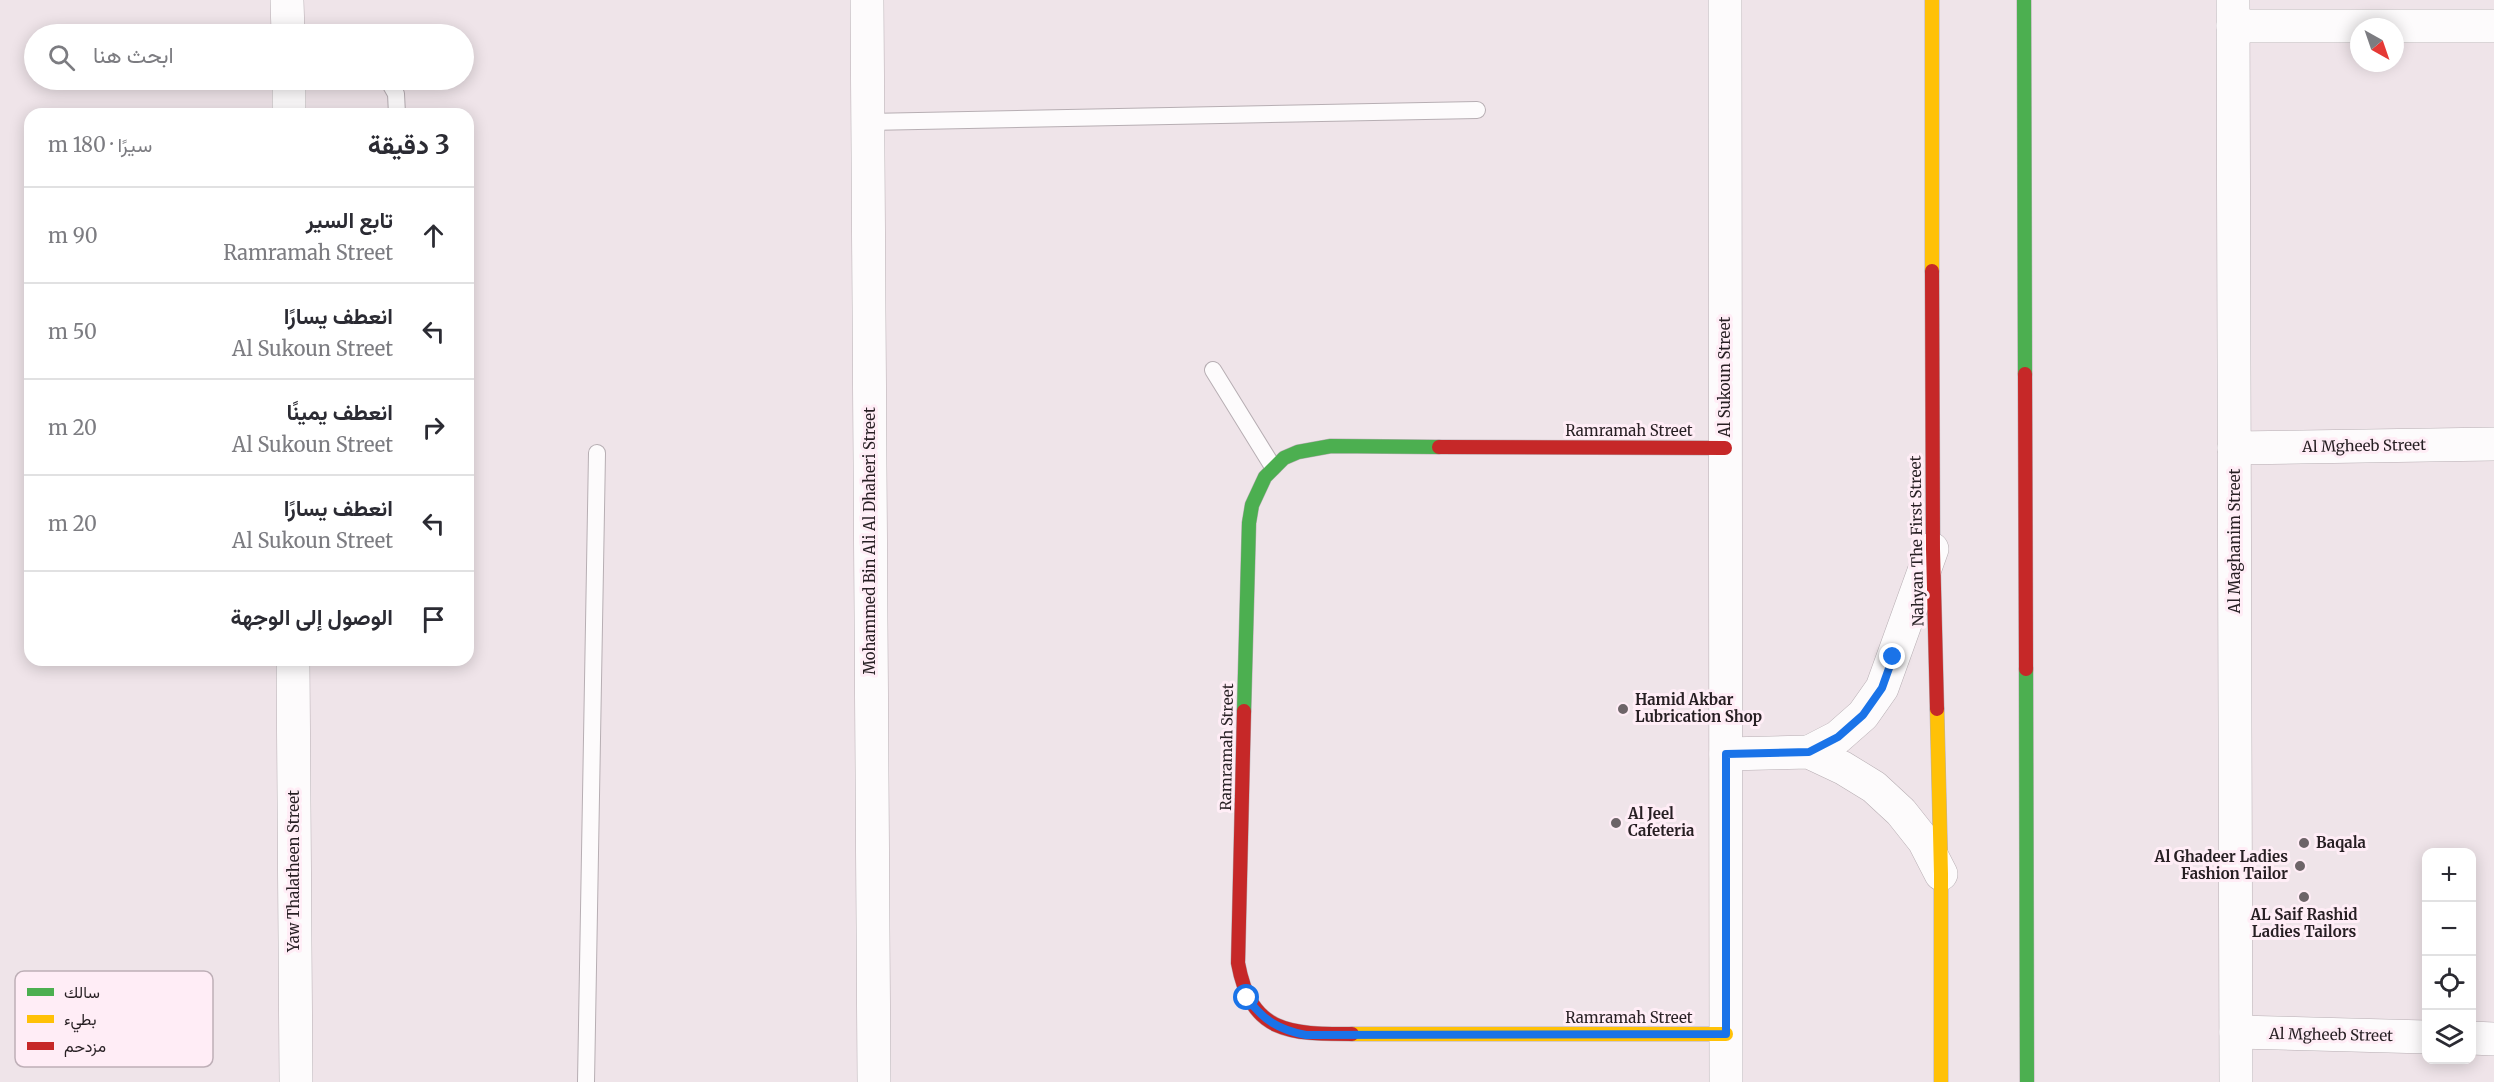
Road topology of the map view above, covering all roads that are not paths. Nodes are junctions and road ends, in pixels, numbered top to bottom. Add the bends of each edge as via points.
1 (287, 0) edge
2 (867, 0) edge
3 (1725, 0) edge
4 (1932, 0) edge
5 (2024, 0) edge
6 (2233, 13) edge
7 (288, 24) edge
8 (2494, 26) edge
9 (289, 90) edge
10 (394, 90) edge
11 (289, 108) edge
12 (397, 108) edge
13 (1477, 110) dead end
14 (868, 122) junction
15 (1214, 370) dead end
16 (2494, 444) edge
17 (1725, 448) junction
18 (2234, 448) junction
19 (597, 453) dead end
20 (1273, 467) junction
21 (1933, 549) junction
22 (293, 666) edge
23 (1809, 752) junction
24 (1726, 754) junction
25 (1941, 874) junction
26 (2236, 1032) junction
27 (1726, 1034) junction
28 (2422, 1037) edge
29 (2476, 1038) edge
30 (2494, 1039) edge
31 (296, 1082) edge
32 (586, 1082) edge
33 (873, 1082) edge
34 (1726, 1082) edge
35 (1941, 1082) edge
36 (2027, 1082) edge
37 (2236, 1082) edge

1 - 7 street
2 - 14 street, Mohammed Bin Ali Al Dhaheri Street
3 - 17 street, Al Sukoun Street
4 - 21 main road, Nahyan The First Street
5 - 36 main road
6 - 8 street
6 - 18 street, Al Maghanim Street
9 - 11 street
10 - 12 lane
13 - 14 lane
14 - 33 street, Mohammed Bin Ali Al Dhaheri Street
15 - 20 lane
16 - 18 street, Al Mgheeb Street
17 - 20 main road, Ramramah Street via 1331,446 1309,447
17 - 24 street, Al Sukoun Street
18 - 26 street, Al Maghanim Street
19 - 32 lane
20 - 27 main road, Ramramah Street via 1260,483 1249,523 1238,963 1240,981 1258,1012 1288,1032 1306,1035
21 - 23 street via 1882,688 1863,715 1838,737
21 - 25 main road, Nahyan The First Street
22 - 31 street, Yaw Thalatheen Street
23 - 24 street
23 - 25 street via 1874,787 1924,841
24 - 27 street, Al Sukoun Street
25 - 35 main road, Nahyan The First Street
26 - 28 street, Al Mgheeb Street
26 - 37 street, Al Maghanim Street
27 - 34 street, Al Sukoun Street
29 - 30 street

